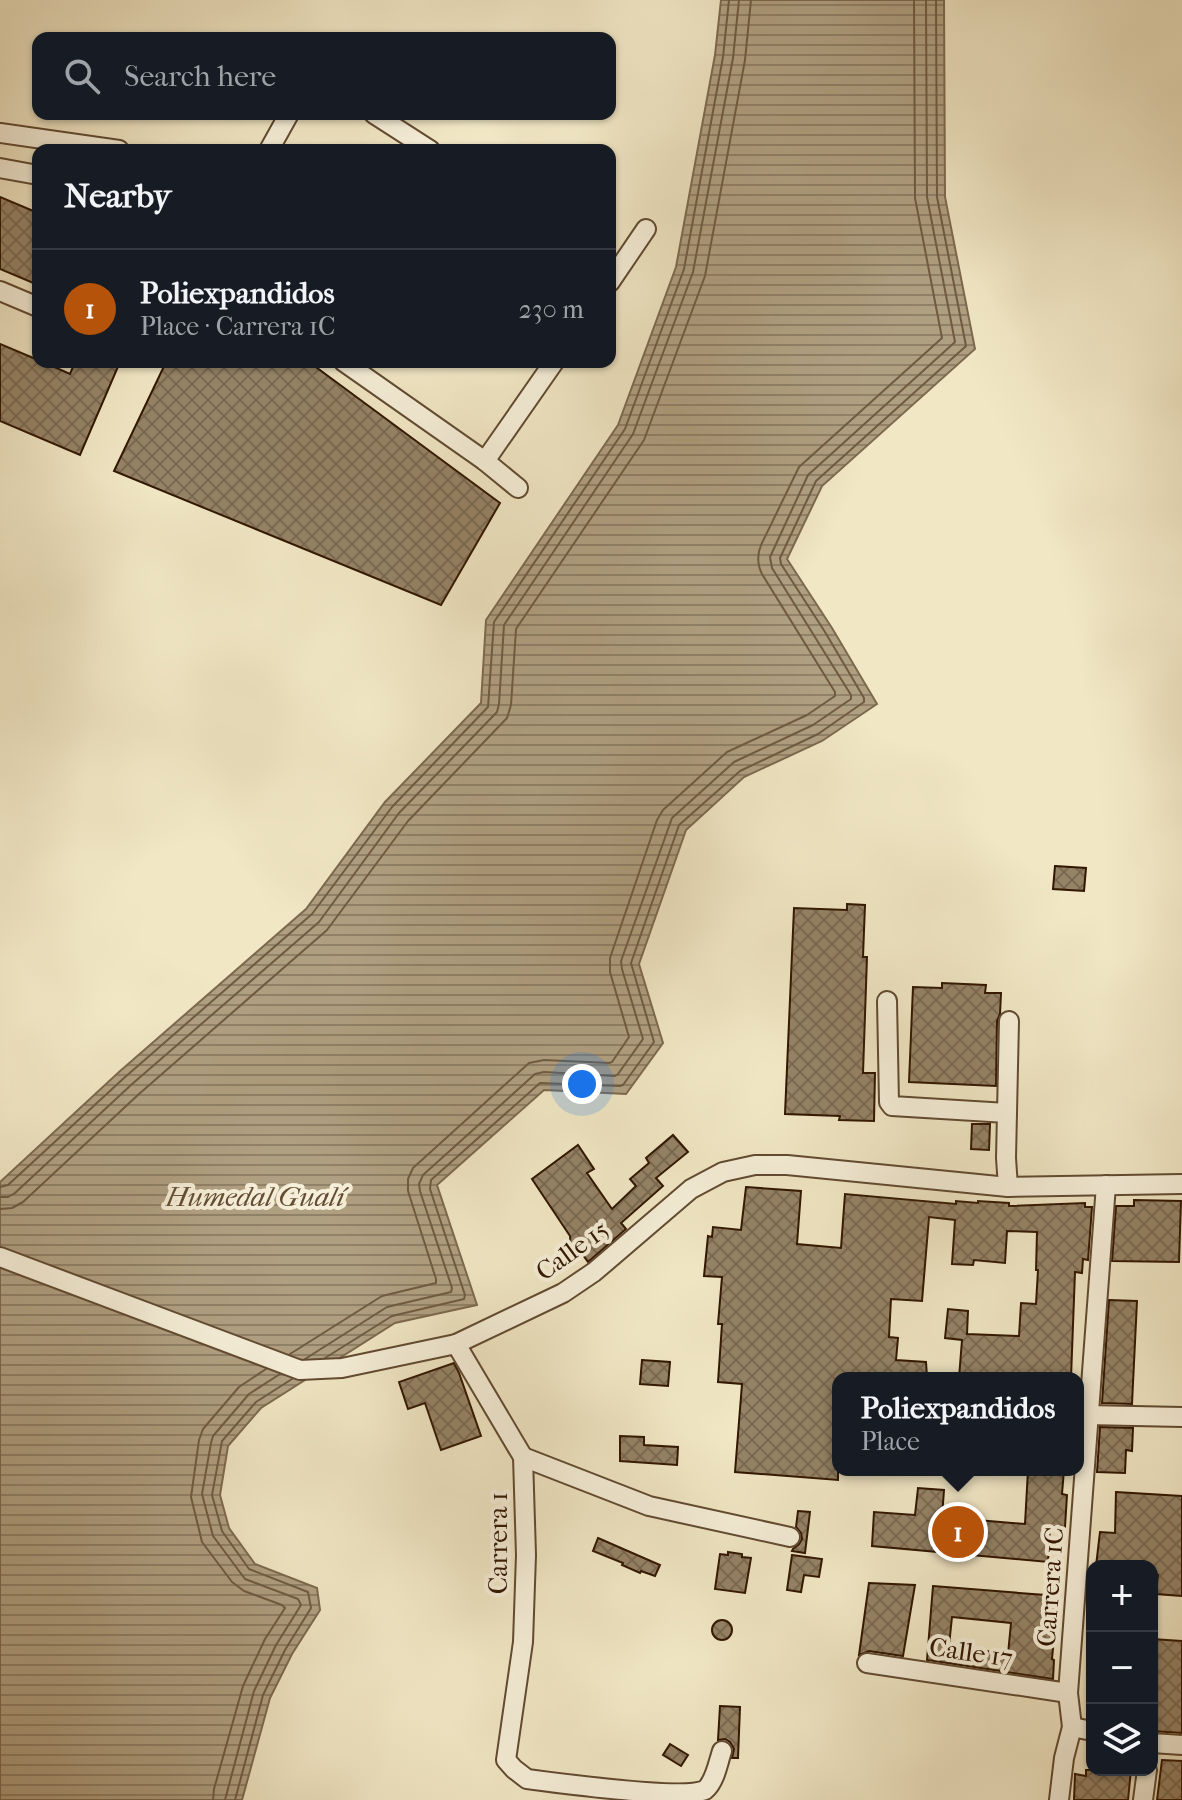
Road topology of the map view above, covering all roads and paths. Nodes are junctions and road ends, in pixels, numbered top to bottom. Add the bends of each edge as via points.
1 (286, 120) edge
2 (383, 120) edge
3 (0, 133) edge
4 (77, 144) edge
5 (272, 144) edge
6 (421, 144) edge
7 (0, 168) edge
8 (32, 174) edge
9 (646, 229) dead end
10 (616, 272) edge
11 (0, 291) edge
12 (32, 304) edge
13 (353, 368) edge
14 (550, 368) edge
15 (485, 461) junction
16 (518, 488) dead end
17 (887, 1001) dead end
18 (1009, 1021) dead end
19 (1007, 1113) junction
20 (1182, 1184) edge
21 (1106, 1185) junction
22 (1008, 1187) junction
23 (0, 1257) edge
24 (456, 1344) junction
25 (1087, 1415) junction
26 (1182, 1417) edge
27 (523, 1457) junction
28 (1084, 1462) edge
29 (1083, 1476) edge
30 (790, 1537) dead end
31 (867, 1663) dead end
32 (1068, 1693) junction
33 (1072, 1727) junction
34 (1086, 1730) edge
35 (1158, 1743) edge
36 (1182, 1745) edge
37 (722, 1751) dead end
38 (1146, 1776) edge
39 (649, 1798) edge
40 (1059, 1800) edge
41 (1143, 1800) edge

1 - 5 street
2 - 6 street
3 - 4 street
7 - 8 street
9 - 10 street
11 - 12 street
13 - 15 street
14 - 15 street
15 - 16 street
17 - 19 street via 892,1106
18 - 19 street
19 - 22 street
20 - 21 street, Calle 15
21 - 22 street, Calle 15
21 - 25 street, Carrera 1C
22 - 24 street, Calle 15 via 787,1165 723,1172 691,1189 563,1293
23 - 24 street, Calle 15 via 300,1370 342,1368
24 - 27 street, Carrera 1
25 - 26 street
25 - 28 street, Carrera 1C
27 - 30 street via 649,1506
27 - 39 street, Carrera 1 via 523,1642 506,1760 527,1779
29 - 32 street, Carrera 1C
31 - 32 street, Calle 17
32 - 33 street, Carrera 1C
33 - 34 street
33 - 40 street, Carrera 1C
35 - 36 street
37 - 39 street via 704,1791
38 - 41 street

